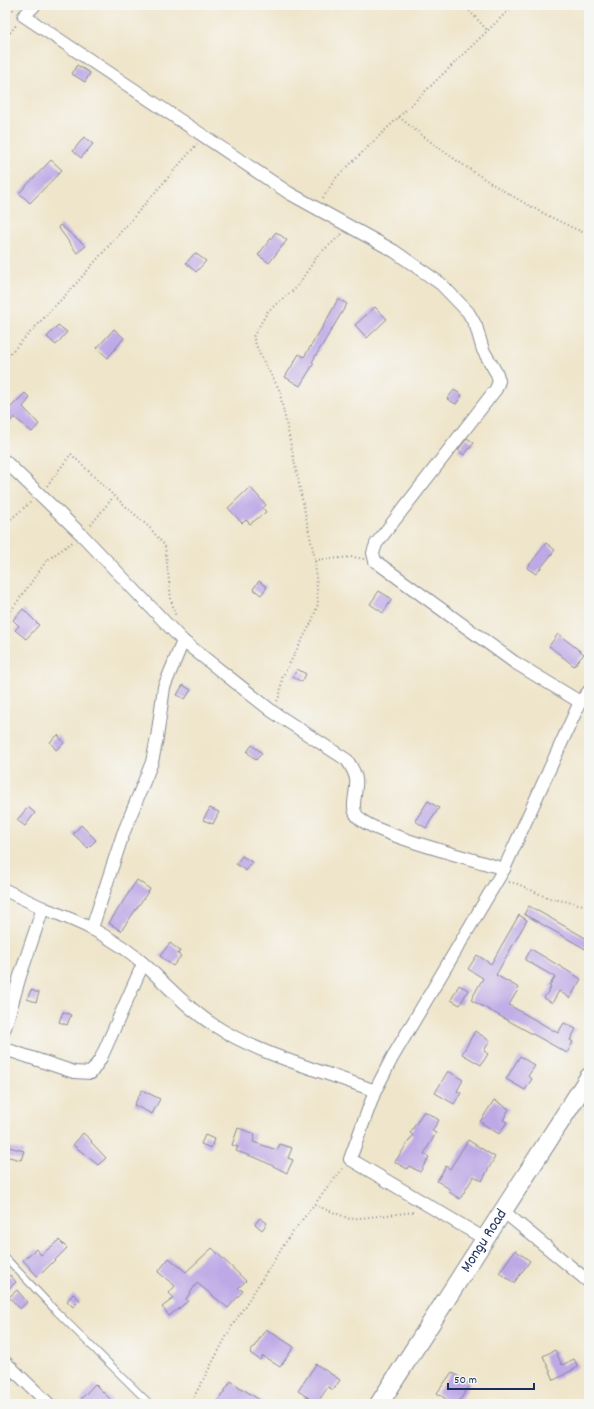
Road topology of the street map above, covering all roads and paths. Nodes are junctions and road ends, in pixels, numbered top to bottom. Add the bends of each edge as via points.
1 (35, 5) edge
2 (464, 5) edge
3 (514, 5) edge
4 (24, 16) junction
5 (488, 31) junction
6 (5, 39) edge
7 (399, 118) junction
8 (203, 137) junction
9 (316, 209) junction
10 (350, 227) junction
11 (589, 235) edge
12 (5, 359) edge
13 (5, 461) edge
14 (40, 494) junction
15 (114, 496) junction
16 (5, 524) edge
17 (82, 535) junction
18 (315, 560) junction
19 (375, 561) junction
20 (177, 620) dead end
21 (183, 641) junction
22 (5, 681) edge
23 (589, 691) edge
24 (580, 702) junction
25 (273, 712) junction
26 (504, 868) junction
27 (5, 890) edge
28 (589, 906) edge
29 (43, 908) junction
30 (92, 928) junction
31 (143, 964) junction
32 (5, 1028) edge
33 (5, 1049) edge
34 (589, 1077) edge
35 (375, 1091) junction
36 (350, 1159) junction
37 (315, 1205) junction
38 (438, 1210) junction
39 (503, 1211) junction
40 (485, 1239) junction
41 (5, 1257) edge
42 (589, 1282) edge
43 (5, 1362) edge
44 (49, 1404) edge
45 (150, 1404) edge
46 (190, 1404) edge
47 (379, 1404) edge

1 - 4 street
2 - 5 path
3 - 5 path
4 - 6 path
4 - 8 street
5 - 7 path
7 - 9 path via 335,179
7 - 11 path via 481,178
8 - 9 street
8 - 12 path via 74,286
9 - 10 street
10 - 18 path via 318,255 296,288 268,311 253,337 279,389
10 - 19 street via 394,251 441,284 456,298 476,326 483,350 499,381 496,389 376,544 373,553
13 - 14 street
14 - 15 path via 71,454
14 - 16 path
14 - 17 street
15 - 17 path
15 - 20 path via 149,527 165,546 170,599
17 - 21 street
17 - 22 path via 47,560 8,615 9,672
18 - 19 path via 353,557
18 - 25 path via 318,604 312,621 282,678 280,695
19 - 24 street via 514,662
21 - 25 street
21 - 30 street via 164,687 152,762 122,834
23 - 24 street
24 - 26 street
25 - 26 street via 347,760 354,770 356,780 353,810 365,824 396,836
26 - 28 path via 504,881 518,884 548,898
26 - 35 street
27 - 29 street
29 - 30 street
29 - 32 street
30 - 31 street
31 - 33 street via 101,1058 91,1073 67,1070
31 - 35 street via 172,992 212,1024 273,1054
34 - 39 main road, Mongu Road
35 - 36 street
36 - 37 path
36 - 38 street
37 - 38 path via 350,1219
37 - 46 path via 291,1234 232,1326
38 - 40 street
39 - 40 main road, Mongu Road
39 - 42 street
40 - 47 main road, Mongu Road
41 - 45 lane
43 - 44 street

